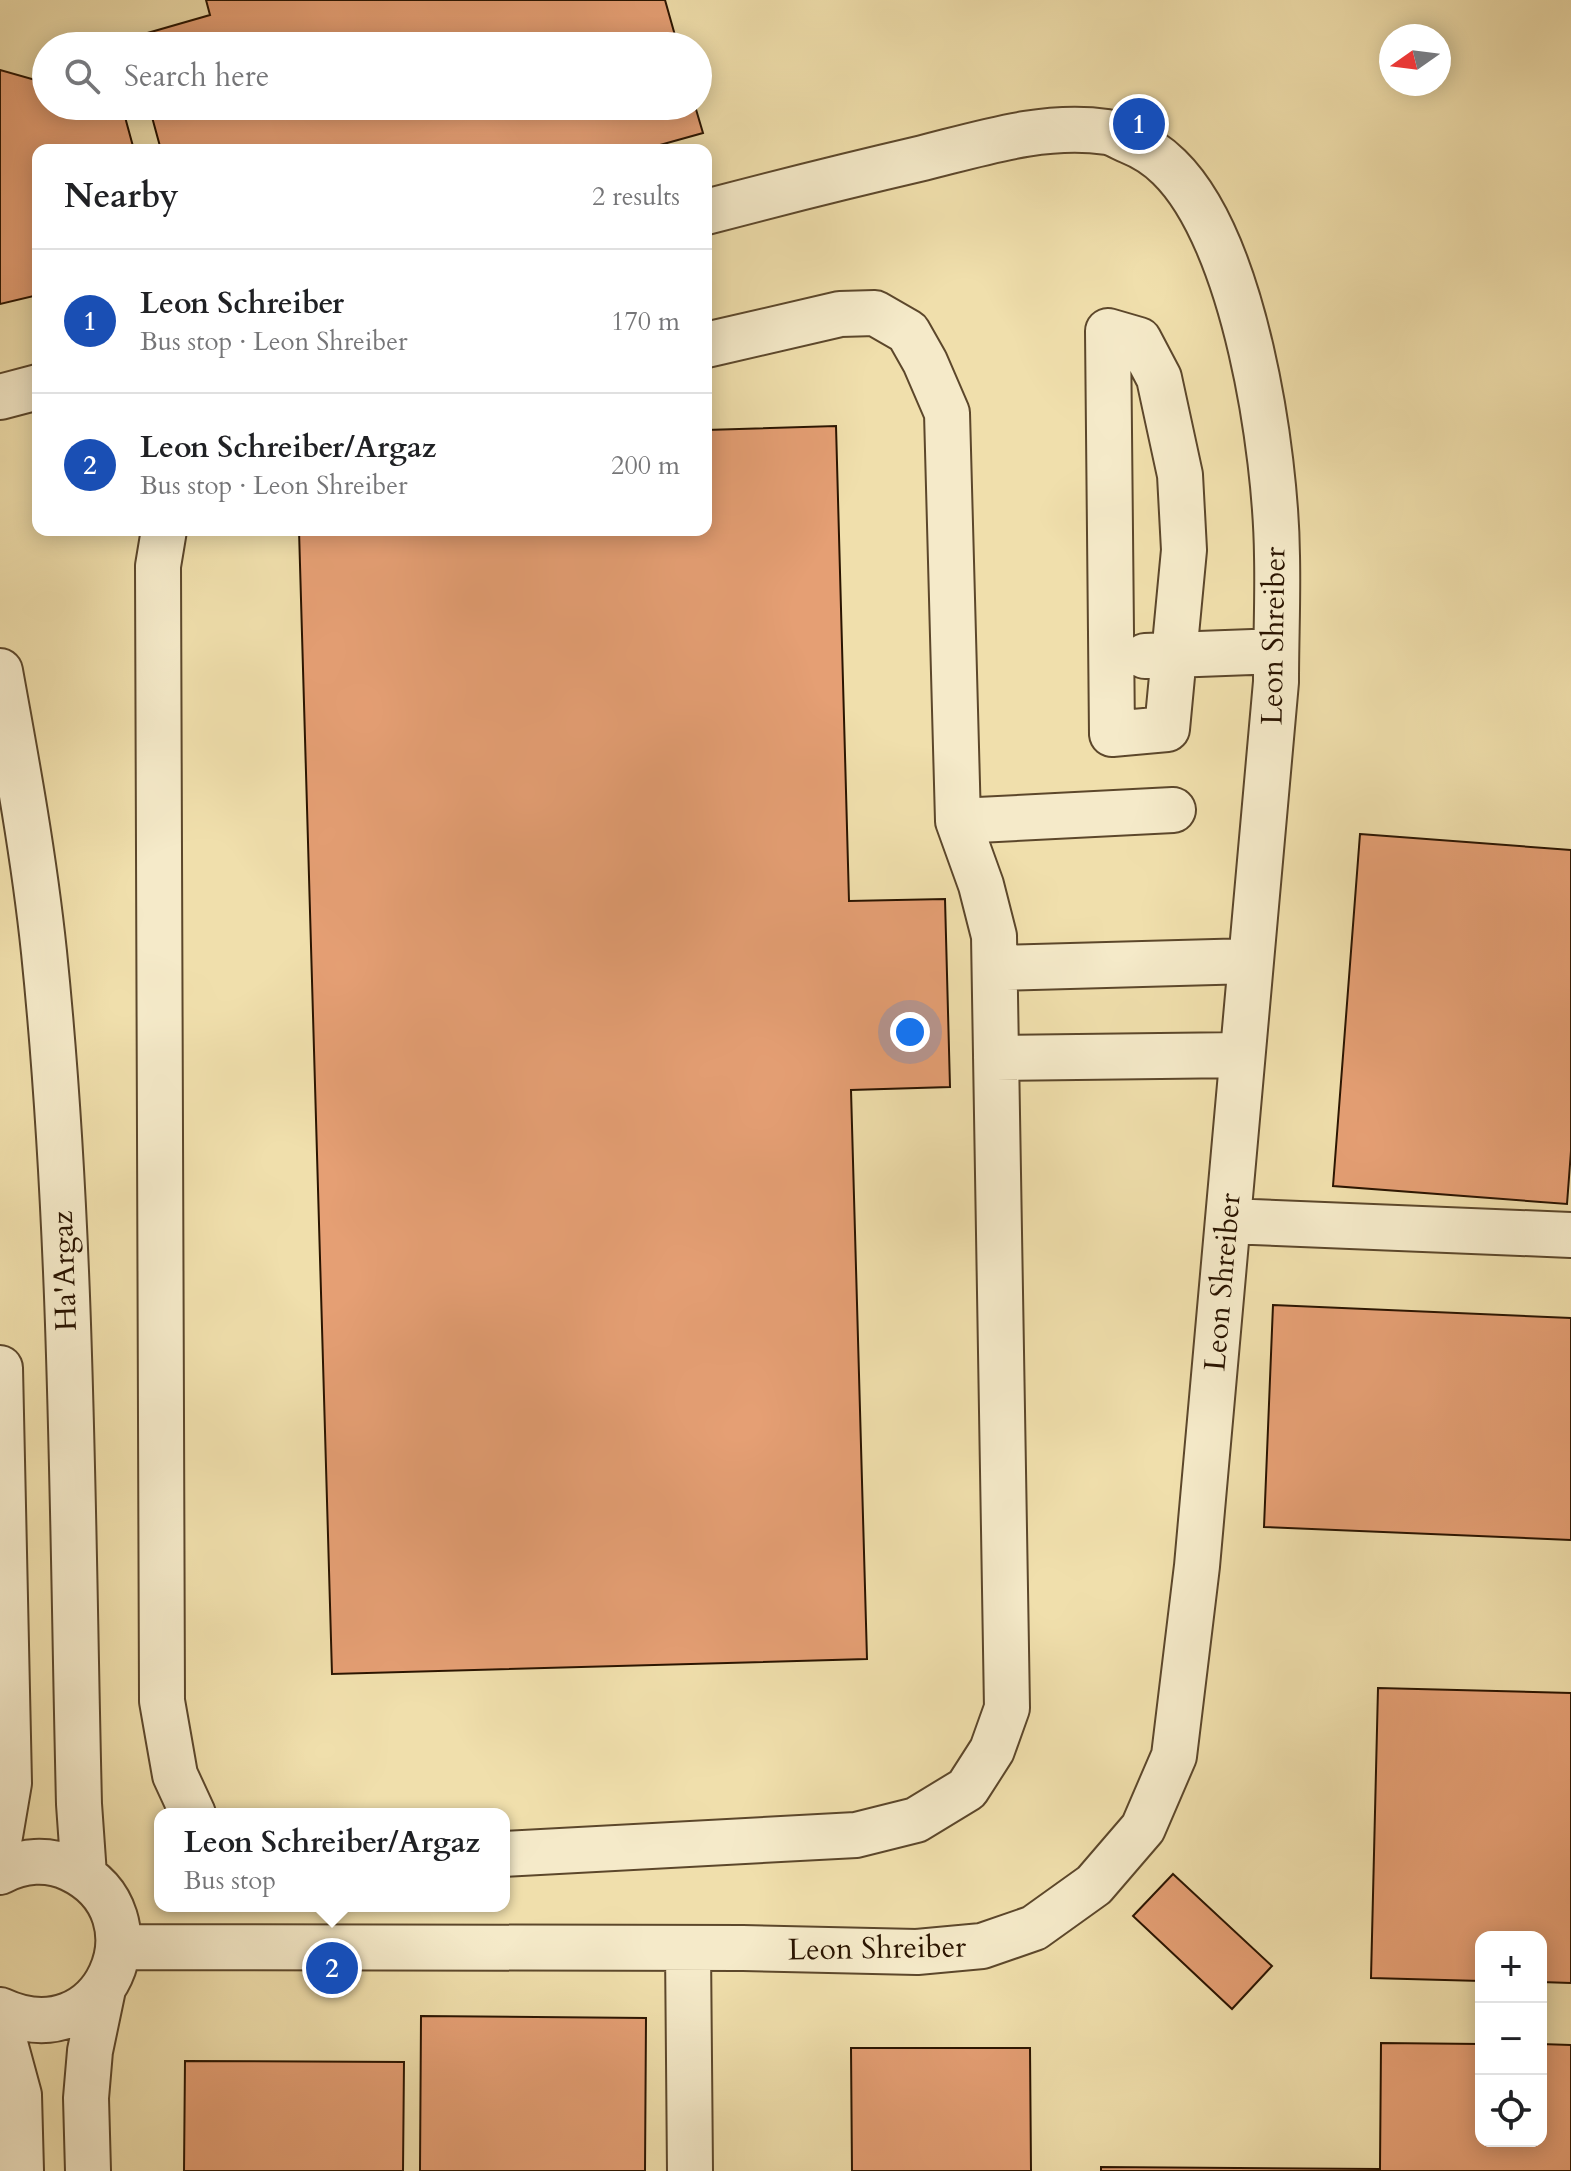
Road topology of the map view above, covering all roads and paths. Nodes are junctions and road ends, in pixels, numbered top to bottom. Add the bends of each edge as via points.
1 (712, 211) edge
2 (712, 344) edge
3 (32, 389) edge
4 (0, 397) edge
5 (163, 536) edge
6 (1276, 651) junction
7 (1174, 654) junction
8 (1111, 658) junction
9 (0, 671) edge
10 (1173, 810) dead end
11 (958, 821) junction
12 (1251, 961) junction
13 (995, 968) junction
14 (1242, 1055) junction
15 (996, 1058) junction
16 (1228, 1221) junction
17 (1571, 1235) edge
18 (0, 1368) edge
19 (190, 1808) edge
20 (0, 1836) edge
21 (510, 1854) edge
22 (0, 1872) edge
23 (84, 1875) junction
24 (119, 1947) junction
25 (688, 1948) junction
26 (103, 1989) junction
27 (0, 2010) edge
28 (0, 2025) edge
29 (21, 2171) edge
30 (88, 2171) edge
31 (690, 2171) edge

1 - 6 street, Leon Shreiber via 1060,129 1110,132 1147,149 1191,193 1232,280 1270,460 1278,554
2 - 11 street via 840,314 875,313 908,332 925,362 947,413
3 - 4 street
5 - 19 street via 158,566 162,1701 175,1775
6 - 7 street
6 - 12 street, Leon Shreiber
7 - 8 street
7 - 8 street via 1167,729 1112,734
7 - 8 street via 1184,550 1180,475 1159,378 1139,340 1108,331
9 - 23 street, Ha'Argaz via 40,919 55,1086
10 - 11 street
11 - 13 street via 994,936
12 - 13 street
12 - 14 street, Leon Shreiber
13 - 15 street
14 - 15 street
14 - 16 street, Leon Shreiber
15 - 21 street via 1007,1708 992,1750 967,1789 916,1820 856,1835
16 - 17 street
16 - 25 street, Leon Shreiber via 1174,1756 1143,1828 1094,1885 1034,1928 982,1946 902,1953
18 - 20 street via 9,1783
22 - 23 street via 37,1861 62,1864
23 - 24 street via 104,1895 116,1919
24 - 25 street, Leon Shreiber
24 - 26 street
25 - 31 street
26 - 27 street via 65,2017 41,2021
26 - 30 street via 86,2098
28 - 29 street via 19,2095

